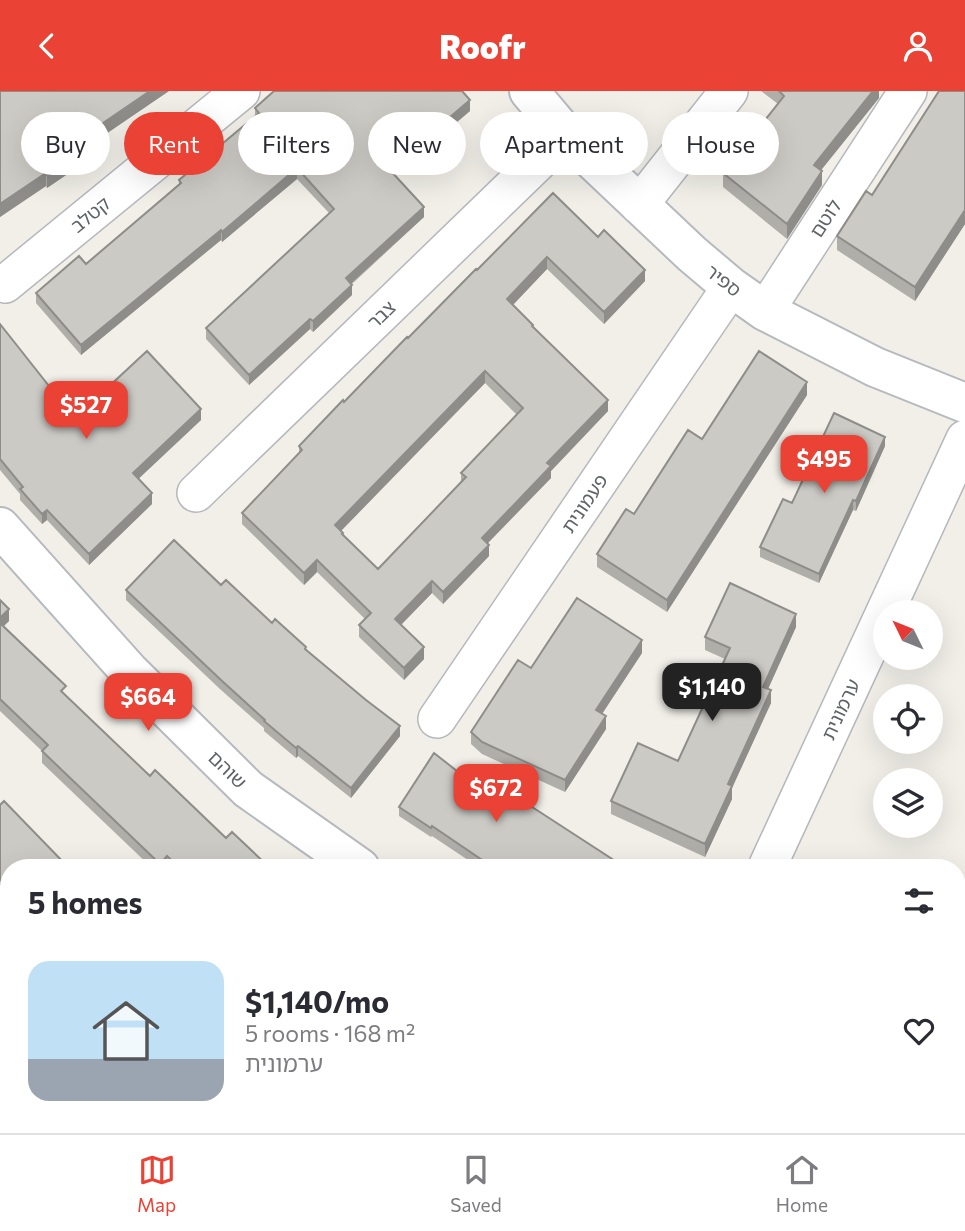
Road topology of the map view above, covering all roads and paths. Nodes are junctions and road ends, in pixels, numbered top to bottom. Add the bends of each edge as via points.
1 (241, 91) edge
2 (529, 91) edge
3 (729, 91) edge
4 (908, 91) edge
5 (547, 112) edge
6 (525, 175) edge
7 (608, 175) edge
8 (639, 205) junction
9 (5, 284) dead end
10 (731, 287) junction
11 (765, 311) junction
12 (965, 403) edge
13 (965, 439) edge
14 (196, 493) dead end
15 (0, 527) edge
16 (438, 719) dead end
17 (347, 859) edge
18 (771, 859) edge

1 - 9 street, קטלב
2 - 5 street, ספיר
3 - 8 street
4 - 11 street, לוטם
6 - 14 street, צבר
7 - 8 street, ספיר
8 - 10 street, ספיר
10 - 11 street, ספיר
10 - 16 street, פעמונית
11 - 12 street, ספיר via 875,367
13 - 18 street, ערמונית
15 - 17 street, שוהם via 129,671 247,789

